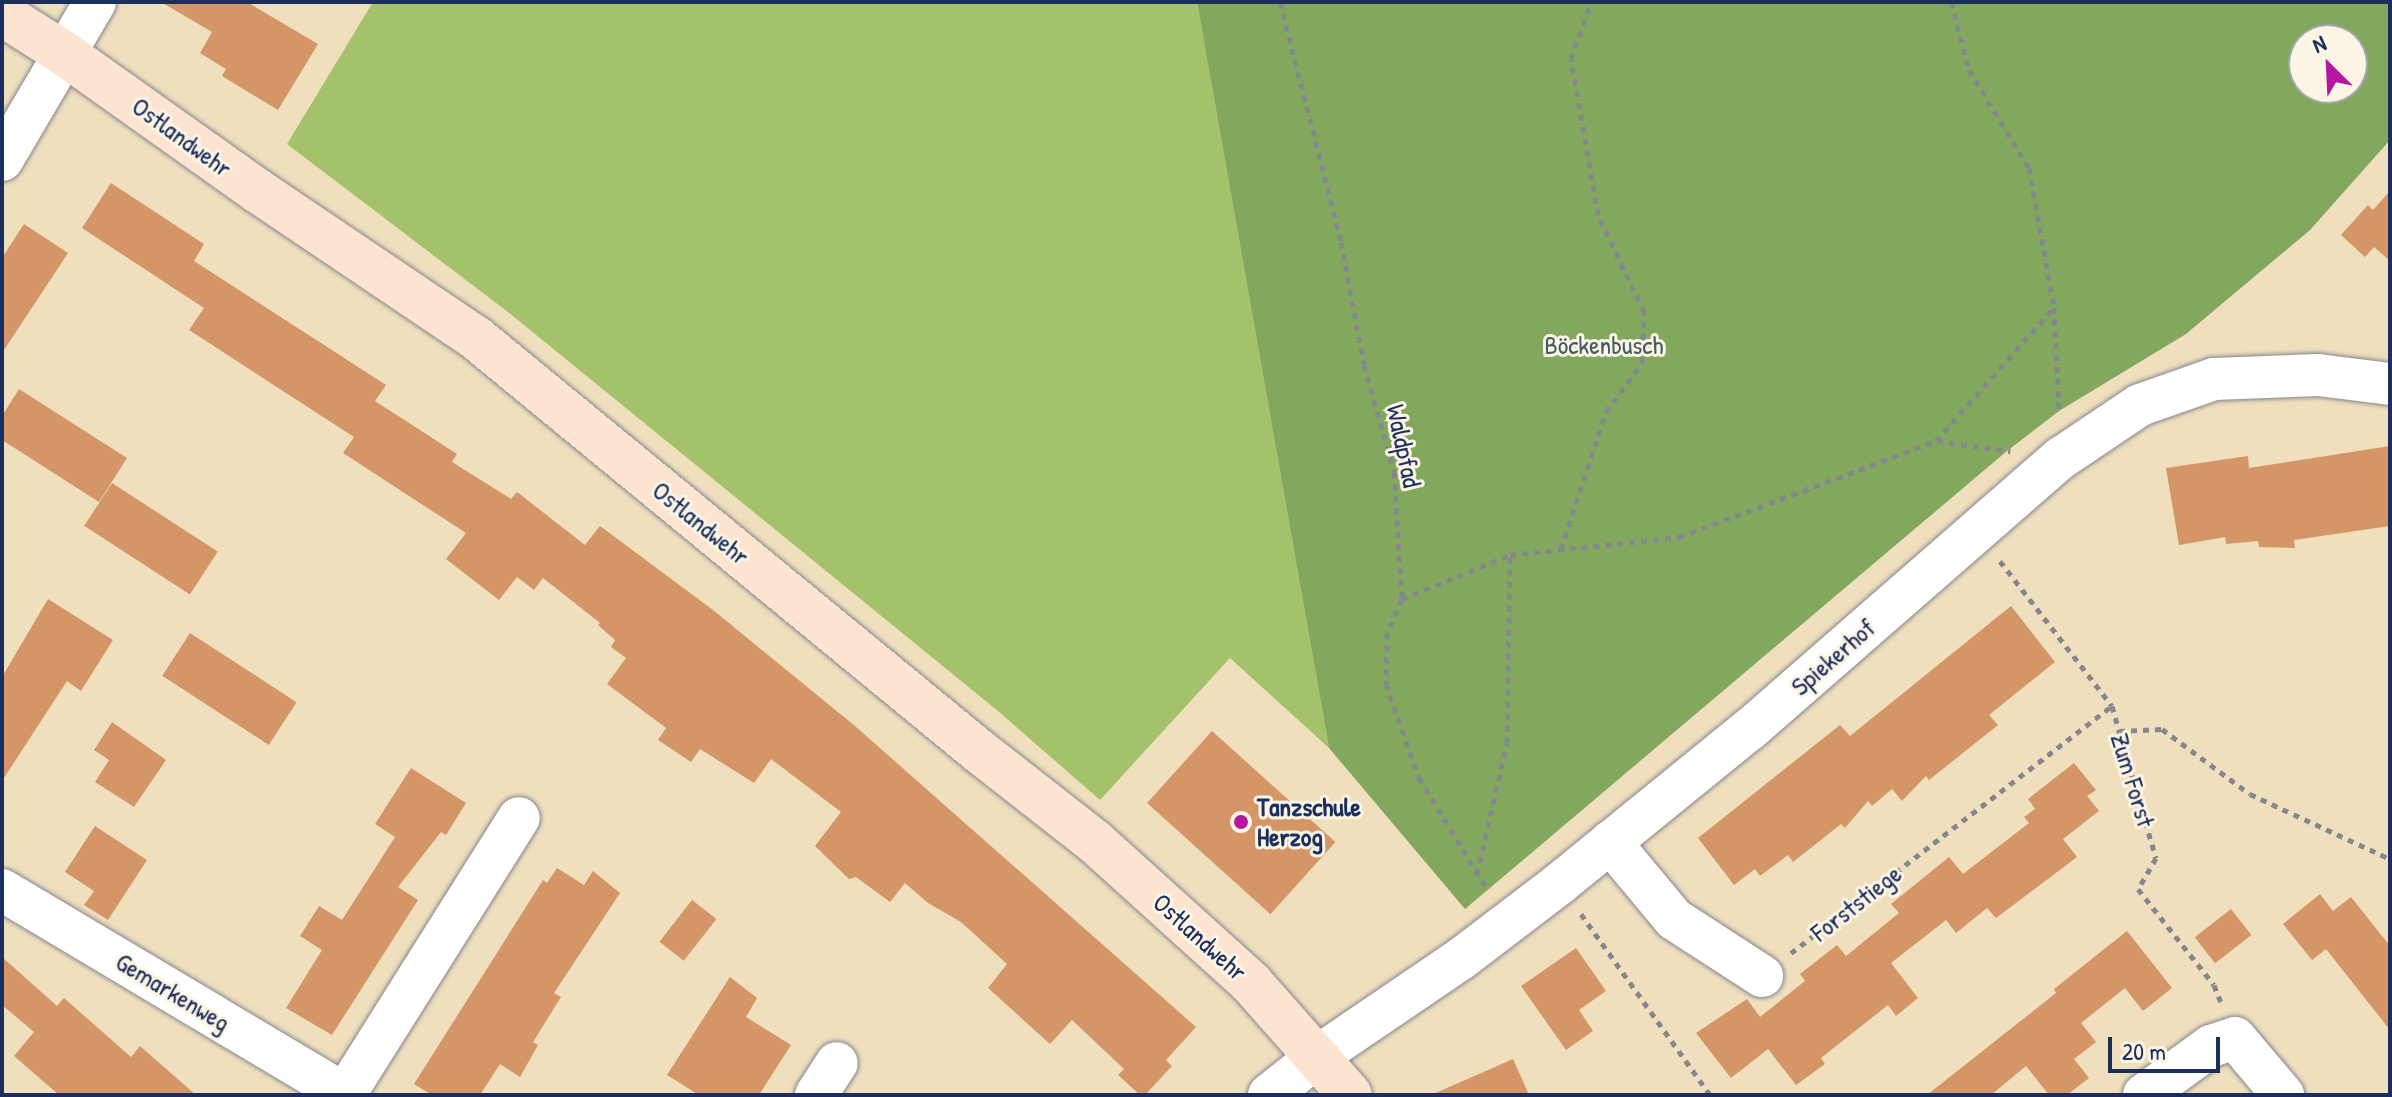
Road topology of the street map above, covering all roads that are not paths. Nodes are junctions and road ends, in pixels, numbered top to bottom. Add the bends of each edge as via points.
1 (95, 2) edge
2 (2, 14) edge
3 (65, 54) junction
4 (2, 160) edge
5 (2390, 384) edge
6 (519, 818) dead end
7 (1610, 842) junction
8 (2, 890) edge
9 (1762, 976) road end
10 (1318, 1056) junction
11 (345, 1095) edge
12 (1269, 1095) edge
13 (1350, 1095) edge
14 (2144, 1095) edge
15 (2283, 1095) edge

1 - 3 street
2 - 3 street, Ostlandwehr
3 - 4 street
3 - 10 street, Ostlandwehr via 476,338 1094,841 1251,983
5 - 7 street, Spiekerhof via 2318,375 2214,379 2140,405 2061,458 1750,729
6 - 11 street, Gemarkenweg
7 - 9 street via 1674,919
7 - 10 street, Spiekerhof via 1512,920
8 - 11 street, Gemarkenweg
10 - 12 street, Spiekerhof
10 - 13 street, Ostlandwehr
14 - 15 street via 2211,1046 2235,1038

